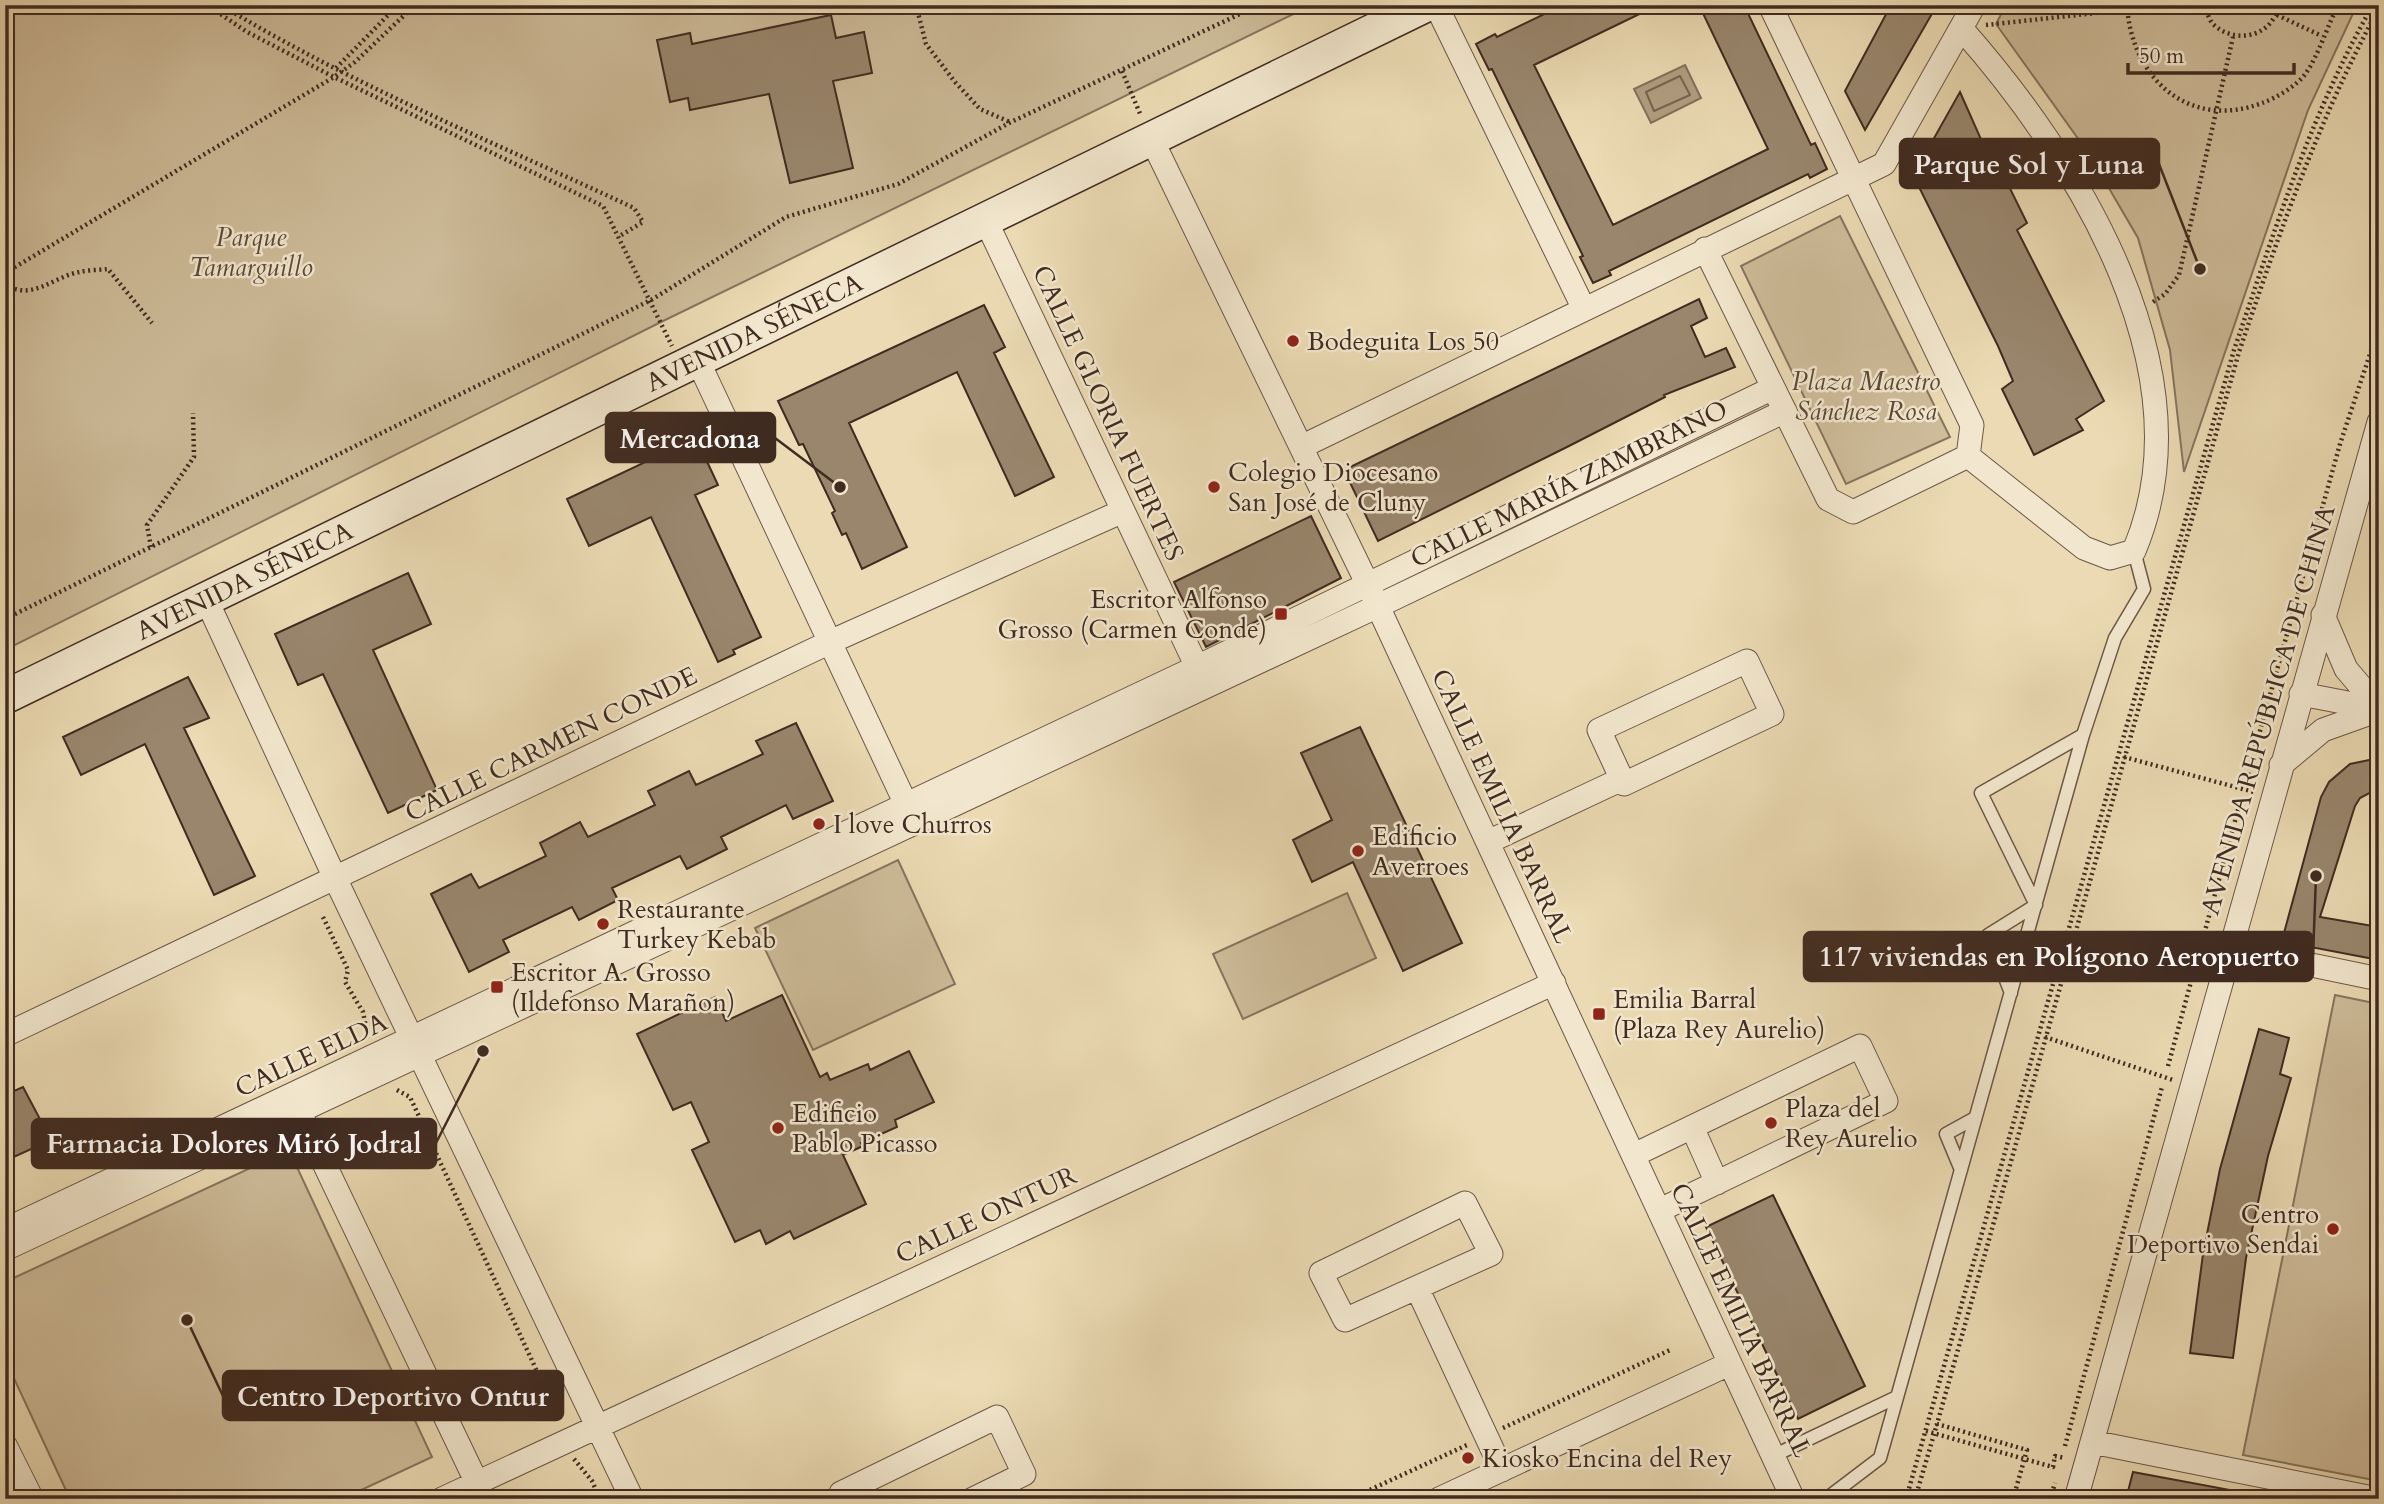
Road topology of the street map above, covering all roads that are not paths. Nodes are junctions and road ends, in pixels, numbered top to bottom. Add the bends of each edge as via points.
1 (1426, 5) edge
2 (1436, 5) edge
3 (1770, 5) edge
4 (1974, 5) edge
5 (1961, 28) junction
6 (1152, 140) junction
7 (1854, 178) junction
8 (986, 220) junction
9 (1705, 249) junction
10 (1584, 309) junction
11 (690, 365) junction
12 (1773, 388) junction
13 (1785, 411) junction
14 (2377, 431) edge
15 (1301, 446) junction
16 (1968, 456) junction
17 (1123, 511) junction
18 (2134, 551) junction
19 (1368, 585) junction
20 (206, 599) junction
21 (1377, 606) junction
22 (2323, 615) junction
23 (830, 642) junction
24 (1197, 667) junction
25 (2301, 694) junction
26 (5, 697) edge
27 (2379, 709) edge
28 (2083, 735) junction
29 (2281, 765) junction
30 (1622, 779) junction
31 (910, 812) junction
32 (1488, 842) junction
33 (335, 878) junction
34 (2036, 905) junction
35 (2230, 948) junction
36 (2379, 979) edge
37 (1554, 983) junction
38 (2011, 993) junction
39 (5, 1035) edge
40 (416, 1047) junction
41 (299, 1111) junction
42 (1975, 1118) junction
43 (1692, 1127) junction
44 (1634, 1155) junction
45 (1961, 1170) junction
46 (1717, 1182) junction
47 (1660, 1210) junction
48 (5, 1230) edge
49 (5, 1249) edge
50 (1418, 1290) junction
51 (1729, 1364) junction
52 (1897, 1396) junction
53 (597, 1426) junction
54 (5, 1445) edge
55 (2089, 1453) junction
56 (1773, 1456) junction
57 (1502, 1469) junction
58 (477, 1483) junction
59 (32, 1499) edge
60 (442, 1499) edge
61 (632, 1499) edge
62 (844, 1499) edge
63 (973, 1499) edge
64 (1439, 1499) edge
65 (1793, 1499) edge
66 (1826, 1499) edge
67 (2076, 1499) edge
68 (2378, 1499) edge

1 - 6 street, AVENIDA SÉNECA
2 - 10 street
3 - 7 street
4 - 5 street
5 - 7 street via 1884,164
5 - 18 street via 2045,134 2130,291 2147,357 2156,427 2146,522
6 - 8 street, AVENIDA SÉNECA
6 - 15 street, CALLE EMILIA BARRAL
7 - 9 street
7 - 16 street via 1972,425
8 - 11 street, AVENIDA SÉNECA
8 - 17 street, CALLE GLORIA FUERTES
9 - 10 street
9 - 12 street
10 - 15 street
11 - 20 street, AVENIDA SÉNECA
11 - 23 street
12 - 13 street
12 - 19 street, CALLE MARÍA ZAMBRANO
13 - 16 street via 1828,499 1853,512
13 - 21 street, CALLE MARÍA ZAMBRANO
14 - 22 street, AVENIDA REPÚBLICA DE CHINA
15 - 19 street, CALLE EMILIA BARRAL
16 - 18 street via 2084,548 2110,558
17 - 23 street, CALLE CARMEN CONDE
17 - 24 street, CALLE GLORIA FUERTES
18 - 28 lane via 2144,589 2115,638
19 - 21 street, CALLE EMILIA BARRAL
19 - 24 street, CALLE MARÍA ZAMBRANO
20 - 26 street, AVENIDA SÉNECA
20 - 33 street
21 - 31 street, CALLE MARÍA ZAMBRANO
21 - 32 street, CALLE EMILIA BARRAL
22 - 25 street, AVENIDA REPÚBLICA DE CHINA
22 - 27 street via 2346,669
23 - 31 street
23 - 33 street, CALLE CARMEN CONDE
24 - 31 street, CALLE MARÍA ZAMBRANO
25 - 27 street
25 - 29 street, AVENIDA REPÚBLICA DE CHINA
27 - 29 street via 2323,730
28 - 34 lane
28 - 34 lane via 1981,793
29 - 35 street, AVENIDA REPÚBLICA DE CHINA
30 - 30 street via 1624,784 1772,714 1747,661 1599,730
30 - 32 street
31 - 40 street
32 - 37 street, CALLE EMILIA BARRAL
33 - 39 street, CALLE CARMEN CONDE
33 - 40 street
34 - 38 lane
34 - 38 lane via 1988,934
35 - 36 street
35 - 55 street, AVENIDA REPÚBLICA DE CHINA
37 - 44 street, CALLE EMILIA BARRAL
37 - 53 street, CALLE ONTUR
38 - 42 lane
40 - 41 street, CALLE ELDA
40 - 48 street, CALLE ELDA
40 - 53 street
41 - 49 street, CALLE ELDA
41 - 58 street
42 - 45 lane
42 - 45 lane via 1945,1134
43 - 44 street
43 - 46 street
43 - 46 street via 1860,1046 1886,1101
44 - 47 street, CALLE EMILIA BARRAL
45 - 52 lane
46 - 47 street
47 - 51 street, CALLE EMILIA BARRAL
50 - 50 street via 1491,1254 1465,1203 1321,1273 1346,1321
50 - 57 street
51 - 56 street, CALLE EMILIA BARRAL
51 - 57 street
52 - 56 lane
52 - 66 lane via 1880,1458
53 - 58 street, CALLE ONTUR
53 - 61 street
54 - 59 street
55 - 67 street, AVENIDA REPÚBLICA DE CHINA
55 - 68 street
56 - 65 street, CALLE EMILIA BARRAL
57 - 64 street
58 - 60 street, CALLE ONTUR
62 - 63 street via 841,1493 997,1418 1024,1474

